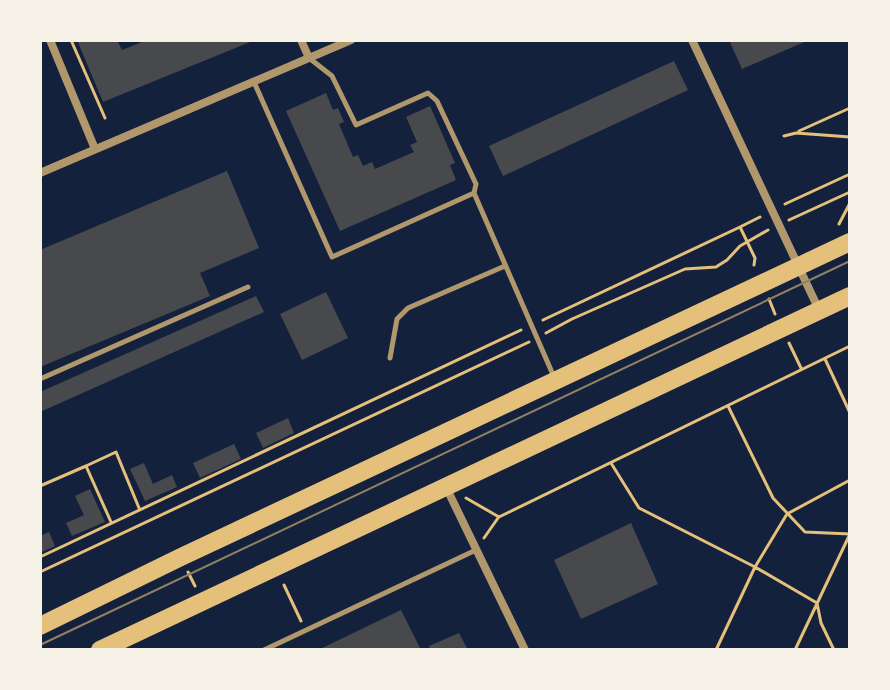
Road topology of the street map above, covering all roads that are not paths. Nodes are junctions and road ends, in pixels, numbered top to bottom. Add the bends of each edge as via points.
1 (50, 40) edge
2 (301, 40) edge
3 (351, 40) edge
4 (692, 40) edge
5 (309, 58) junction
6 (254, 81) junction
7 (95, 149) junction
8 (40, 173) edge
9 (474, 193) junction
10 (850, 242) edge
11 (505, 266) junction
12 (798, 266) junction
13 (248, 287) dead end
14 (850, 296) edge
15 (819, 311) junction
16 (390, 358) dead end
17 (40, 379) edge
18 (556, 381) junction
19 (446, 487) junction
20 (477, 550) junction
21 (40, 626) edge
22 (100, 650) edge
23 (264, 650) edge
24 (525, 650) edge

1 - 7 street
2 - 5 street
3 - 5 street
4 - 12 street
5 - 6 street
5 - 9 lane via 332,76 356,125 428,93 437,101 476,184
6 - 7 street
6 - 9 lane via 332,257
7 - 8 street
9 - 11 lane
10 - 12 highway
11 - 16 lane via 408,308 397,319
11 - 18 lane
12 - 15 street
12 - 18 highway
13 - 17 lane
14 - 15 highway
15 - 19 highway
18 - 21 highway
19 - 20 street
19 - 22 highway
20 - 23 lane
20 - 24 street

